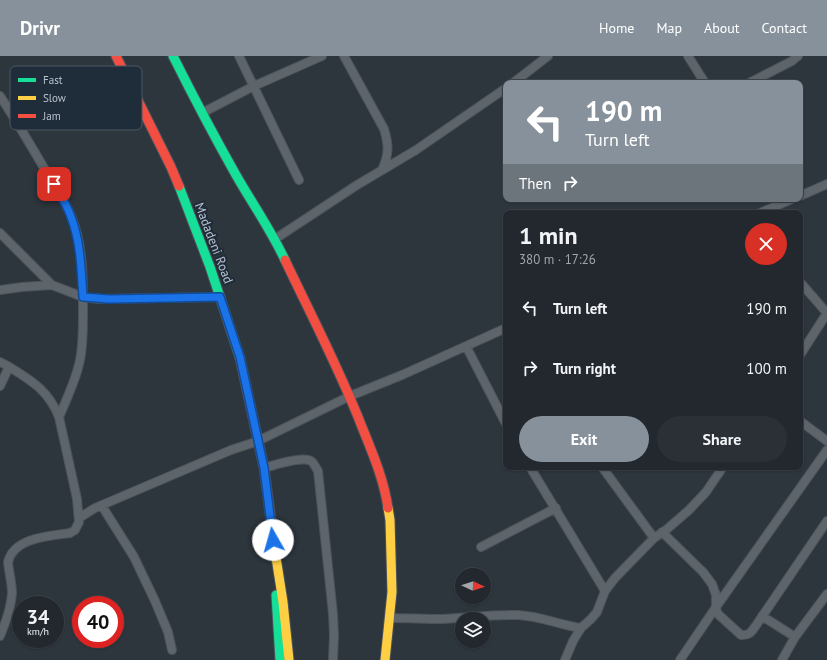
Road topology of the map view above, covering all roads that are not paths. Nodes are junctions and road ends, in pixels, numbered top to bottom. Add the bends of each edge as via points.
1 (116, 56) edge
2 (173, 56) edge
3 (239, 56) edge
4 (322, 56) edge
5 (344, 56) edge
6 (548, 56) edge
7 (688, 56) edge
8 (798, 56) edge
9 (121, 66) edge
10 (517, 80) edge
11 (703, 80) edge
12 (755, 80) edge
13 (254, 86) junction
14 (503, 90) edge
15 (0, 96) edge
16 (142, 108) edge
17 (10, 111) edge
18 (202, 113) junction
19 (22, 130) edge
20 (382, 170) junction
21 (300, 180) dead end
22 (827, 184) edge
23 (803, 195) edge
24 (777, 202) edge
25 (765, 210) edge
26 (0, 233) edge
27 (276, 239) junction
28 (52, 285) junction
29 (803, 285) edge
30 (0, 290) edge
31 (83, 297) junction
32 (220, 297) junction
33 (827, 313) edge
34 (503, 332) edge
35 (466, 346) junction
36 (803, 350) edge
37 (0, 362) edge
38 (9, 367) junction
39 (0, 386) edge
40 (350, 396) junction
41 (60, 417) junction
42 (503, 418) edge
43 (803, 423) edge
44 (827, 440) edge
45 (258, 441) junction
46 (827, 450) edge
47 (264, 468) junction
48 (532, 470) edge
49 (604, 470) edge
50 (721, 470) edge
51 (102, 506) junction
52 (556, 508) junction
53 (78, 518) junction
54 (827, 521) edge
55 (662, 532) junction
56 (654, 538) junction
57 (481, 547) dead end
58 (277, 569) junction
59 (605, 592) junction
60 (827, 594) edge
61 (716, 607) junction
62 (762, 616) junction
63 (389, 618) junction
64 (582, 628) junction
65 (0, 636) edge
66 (795, 637) junction
67 (172, 650) dead end
68 (280, 660) edge
69 (289, 660) edge
70 (333, 660) edge
71 (385, 660) edge
72 (565, 660) edge
73 (680, 660) edge
74 (782, 660) edge

1 - 9 street, Madadeni Road
2 - 18 street
3 - 13 street
4 - 13 street
5 - 20 street via 384,129 388,152
6 - 10 street
7 - 11 street
8 - 12 street
13 - 18 street
13 - 21 street
14 - 20 street via 416,150
15 - 17 street
16 - 32 street, Madadeni Road via 171,167
18 - 27 street via 236,175
19 - 31 street via 71,216 81,256
20 - 27 street
22 - 23 street
24 - 25 street
26 - 28 street
27 - 40 street
28 - 30 street
28 - 31 street
29 - 33 street
31 - 32 street
31 - 41 street via 81,355
32 - 45 street, Madadeni Road via 240,357
33 - 36 street
34 - 35 street
35 - 40 street
35 - 42 street
37 - 38 street
38 - 39 street
38 - 41 street via 42,389
40 - 45 street
40 - 63 street via 386,493 391,549 392,592
41 - 53 street via 77,499
43 - 44 street
45 - 47 street, Madadeni Road
45 - 51 street via 231,450
46 - 61 street
47 - 58 street, Madadeni Road
47 - 70 street via 306,459 311,461 318,471 333,614
48 - 52 street
49 - 56 street
50 - 55 street via 706,492 689,510
51 - 53 street
51 - 67 street via 134,557 166,624
52 - 57 street
52 - 59 street
53 - 65 street via 75,530 70,533 29,540 12,553 8,562 11,604
54 - 62 street
55 - 56 street
55 - 61 street via 712,584 716,595
56 - 59 street via 615,578
58 - 68 street, Madadeni Road via 276,605
58 - 69 street, Madadeni Road
59 - 64 street via 597,612
60 - 66 street
61 - 62 street via 719,615 741,635 749,634
61 - 73 street
62 - 66 street
63 - 64 street via 442,619 519,615
63 - 71 street
64 - 72 street
66 - 74 street

